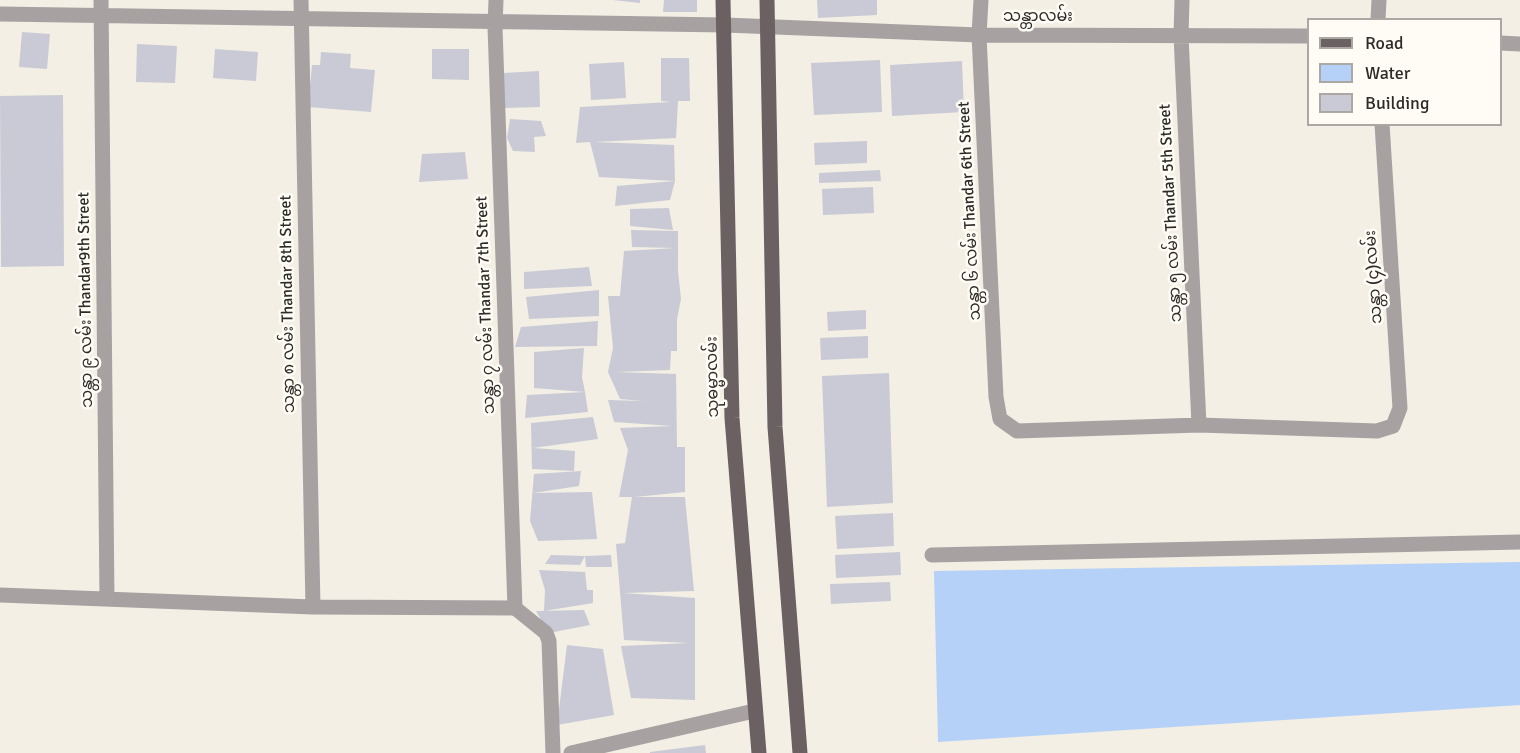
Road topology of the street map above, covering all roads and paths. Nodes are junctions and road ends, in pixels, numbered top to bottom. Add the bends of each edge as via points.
1 (101, 0) edge
2 (302, 0) edge
3 (496, 0) edge
4 (723, 0) edge
5 (767, 0) edge
6 (981, 0) edge
7 (1182, 0) edge
8 (1379, 0) edge
9 (0, 14) edge
10 (101, 18) junction
11 (1378, 18) edge
12 (300, 20) junction
13 (495, 22) junction
14 (725, 26) junction
15 (767, 27) junction
16 (979, 35) junction
17 (1181, 35) junction
18 (1307, 36) edge
19 (1502, 43) edge
20 (1520, 44) edge
21 (1382, 126) edge
22 (1199, 425) junction
23 (1520, 542) edge
24 (932, 555) dead end
25 (0, 595) edge
26 (107, 599) junction
27 (313, 607) junction
28 (515, 608) junction
29 (754, 711) junction
30 (553, 753) edge
31 (571, 753) edge
32 (759, 753) edge
33 (800, 753) edge

1 - 10 street, သန္တာ ၉ လမ်း Thandar9th Street
2 - 12 street, သန္တာ ၈ လမ်း Thandar 8th Street
3 - 13 street, သန္တာ ၇ လမ်း Thandar 7th Street
4 - 14 main road, သုဓမ္မာလမ်း
5 - 15 main road
6 - 16 street, သန္တာ ၆ လမ်း Thandar 6th Street
7 - 17 street, သန္တာ ၅ လမ်း Thandar 5th Street
8 - 11 street
9 - 10 street, သန္တာလမ်း
10 - 12 street, သန္တာလမ်း
10 - 26 street, သန္တာ ၉ လမ်း Thandar9th Street
12 - 13 street, သန္တာလမ်း
12 - 27 street, သန္တာ ၈ လမ်း Thandar 8th Street
13 - 14 street, သန္တာလမ်း
13 - 28 street, သန္တာ ၇ လမ်း Thandar 7th Street
14 - 15 street, သန္တာလမ်း
14 - 29 main road, သုဓမ္မာလမ်း via 732,418
15 - 16 street, သန္တာလမ်း
15 - 33 main road via 775,427
16 - 17 street, သန္တာလမ်း
16 - 22 street, သန္တာ ၆ လမ်း Thandar 6th Street via 1000,420 1017,431
17 - 18 street, သန္တာလမ်း
17 - 22 street, သန္တာ ၅ လမ်း Thandar 5th Street
19 - 20 street
21 - 22 street, သန္တာ (၄)လမ်း via 1400,408 1393,426 1377,431
23 - 24 street
25 - 26 street
26 - 27 street
27 - 28 street
28 - 30 street via 546,633 549,641
29 - 31 street
29 - 32 main road, သုဓမ္မာလမ်း

